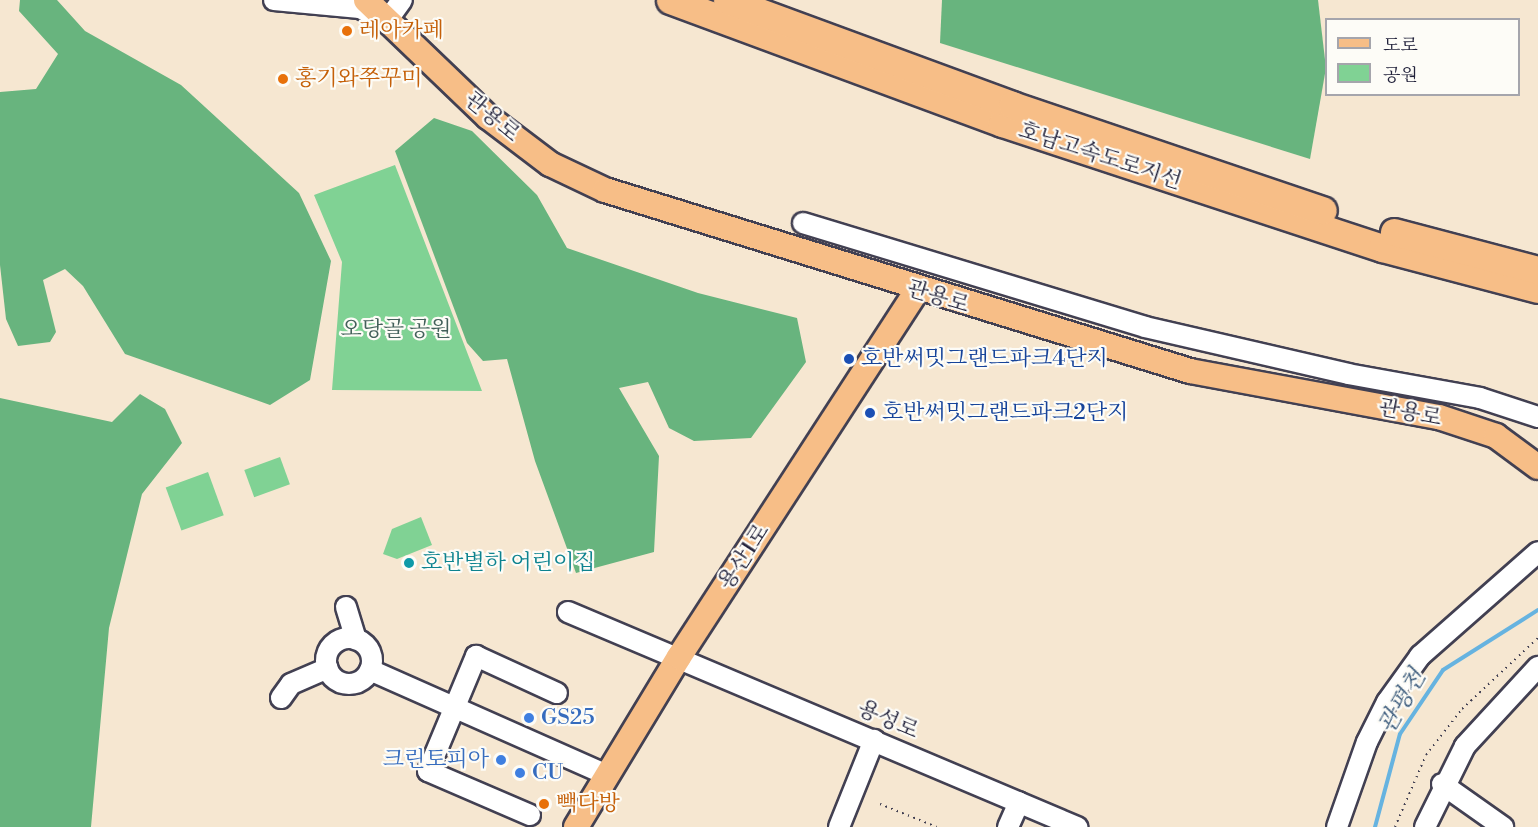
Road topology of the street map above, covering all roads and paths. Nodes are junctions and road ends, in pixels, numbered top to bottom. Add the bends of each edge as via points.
1 (274, 0) edge
2 (366, 0) edge
3 (402, 0) edge
4 (670, 0) edge
5 (727, 0) edge
6 (386, 22) junction
7 (803, 223) dead end
8 (1538, 270) edge
9 (1538, 289) edge
10 (917, 291) junction
11 (1538, 417) edge
12 (1538, 467) edge
13 (1538, 552) edge
14 (346, 608) dead end
15 (568, 612) dead end
16 (1538, 638) edge
17 (356, 639) junction
18 (679, 657) junction
19 (1538, 667) edge
20 (328, 668) junction
21 (370, 670) junction
22 (557, 693) dead end
23 (281, 698) dead end
24 (454, 708) junction
25 (874, 740) junction
26 (607, 775) junction
27 (1442, 784) junction
28 (1019, 802) junction
29 (880, 804) dead end
30 (530, 815) dead end
31 (576, 827) edge
32 (839, 827) edge
33 (937, 827) edge
34 (1008, 827) edge
35 (1077, 827) edge
36 (1337, 827) edge
37 (1395, 827) edge
38 (1425, 827) edge
39 (1503, 827) edge

1 - 6 street via 360,8
2 - 6 main road, 관용로
3 - 6 street
4 - 9 highway, 호남고속도로지선 via 1080,149 1472,276
5 - 8 highway, 호남고속도로지선 via 1012,105 1301,202
6 - 10 main road, 관용로 via 488,117 550,164 605,190
7 - 11 street via 1145,327 1348,374 1480,398
10 - 12 main road, 관용로 via 1190,371 1439,417 1496,436
10 - 18 main road, 용산1로
13 - 36 street via 1462,614 1413,665 1367,742
14 - 17 street
15 - 18 street, 용성로
16 - 37 path via 1462,709 1426,755
17 - 20 street via 334,644
17 - 21 street via 368,648
18 - 25 street, 용성로
18 - 26 main road, 용산1로
19 - 27 street via 1465,746
20 - 21 street via 346,684 360,681
20 - 23 street via 291,684
21 - 24 street
22 - 24 street via 476,656
24 - 26 street
24 - 30 street via 428,771
25 - 28 street, 용성로
25 - 32 street
26 - 31 main road, 용산1로
27 - 38 street
27 - 39 street
28 - 34 street
28 - 35 street, 용성로
29 - 33 path

